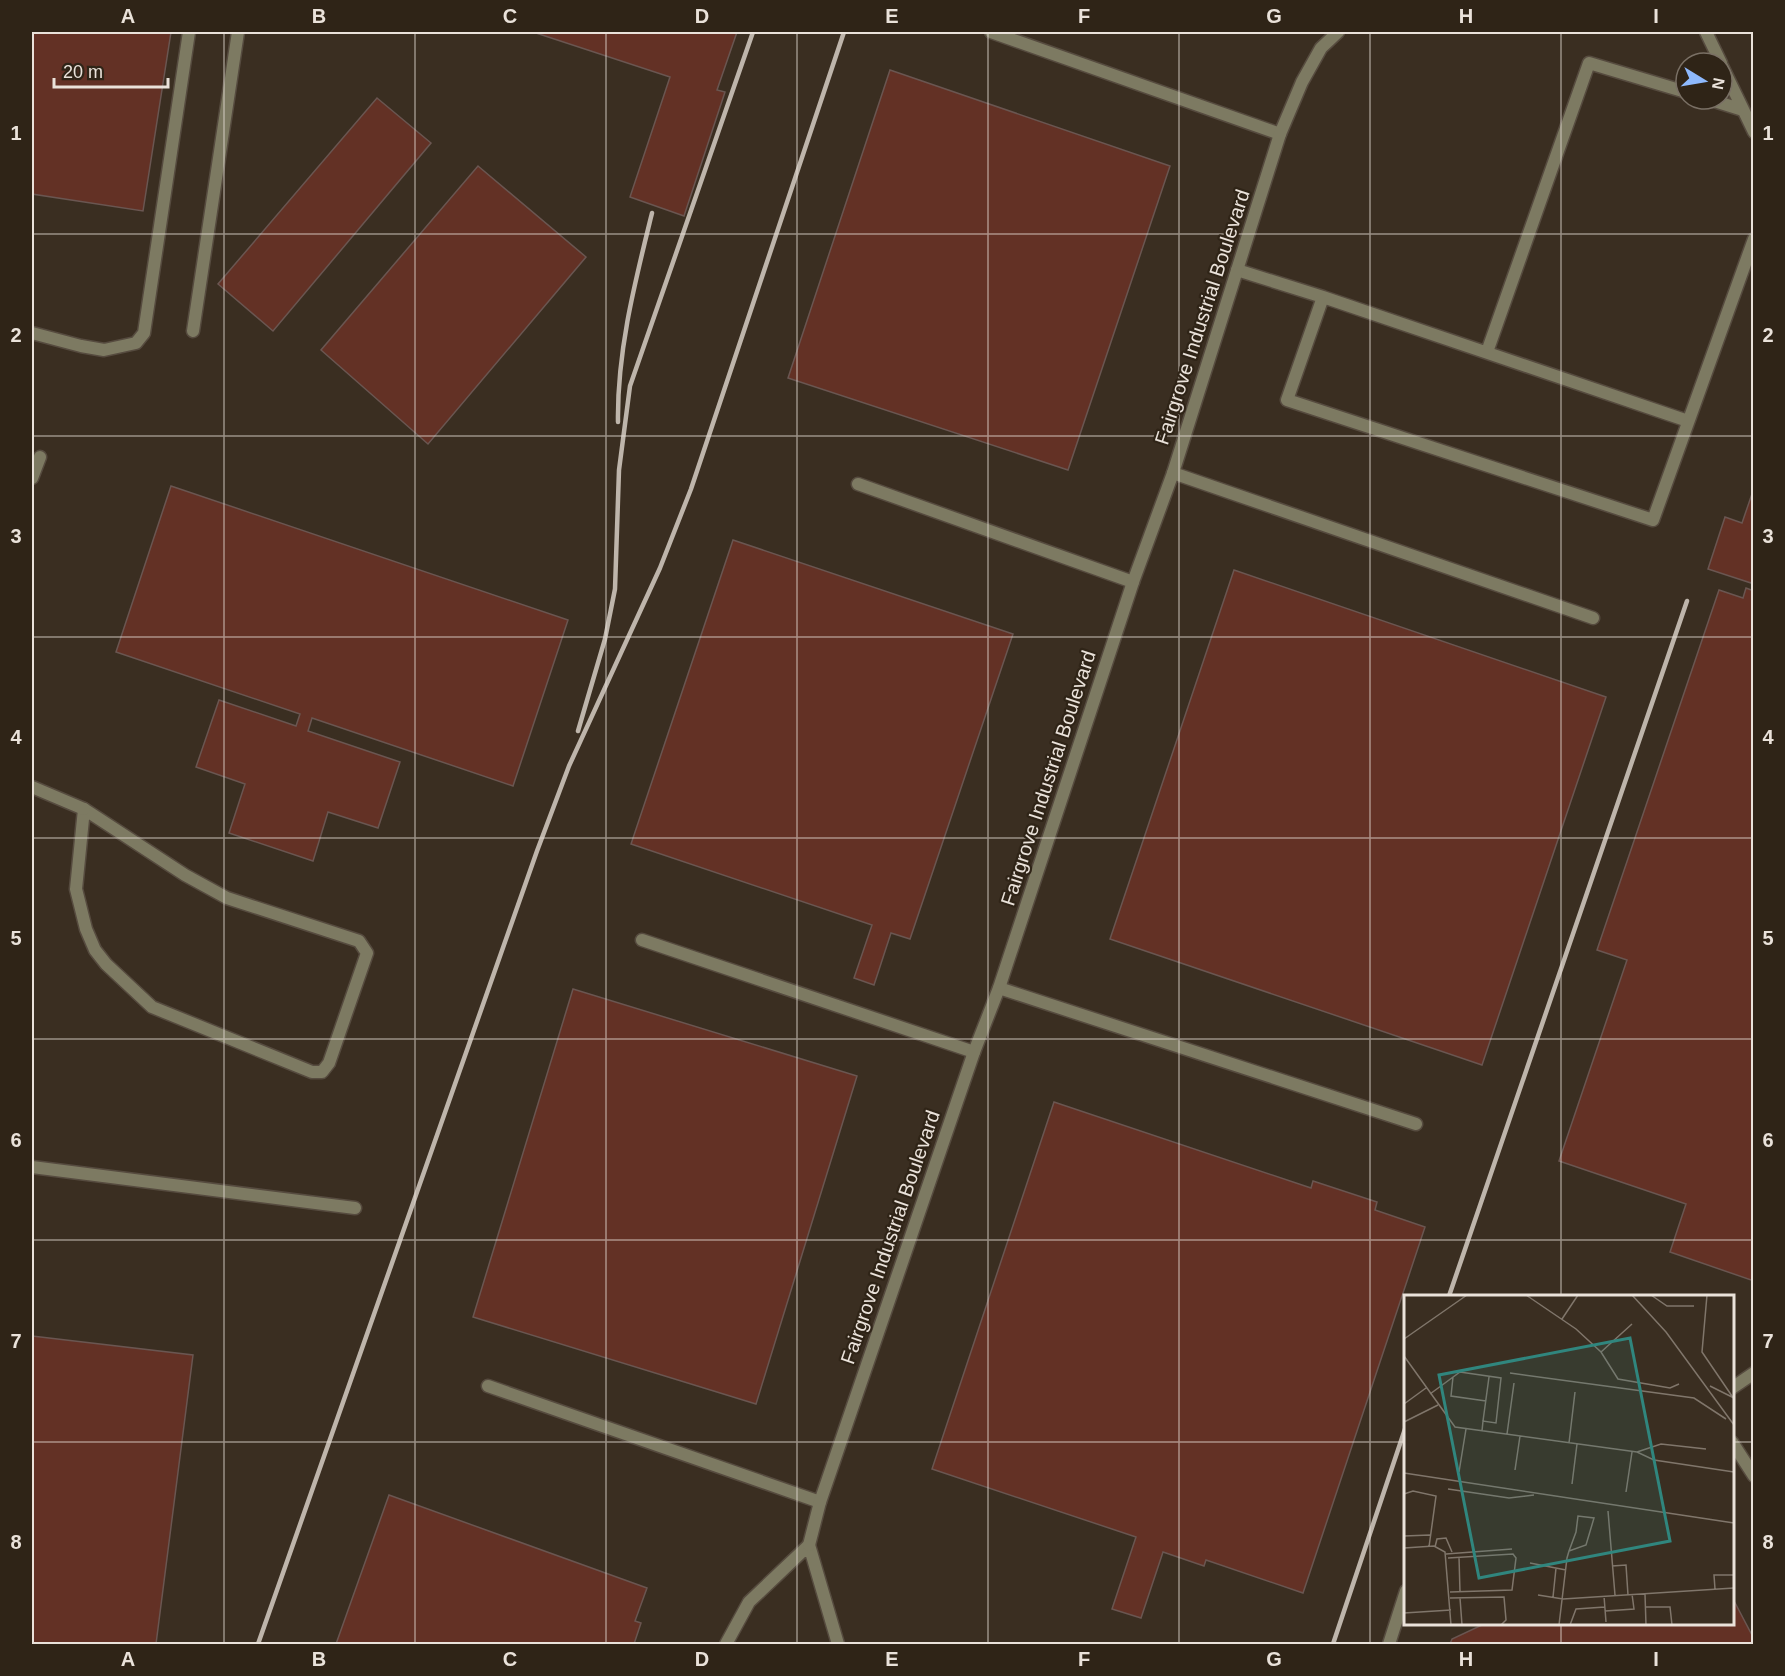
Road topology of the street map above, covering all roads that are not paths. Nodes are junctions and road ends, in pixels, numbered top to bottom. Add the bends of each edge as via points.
1 (189, 32) edge
2 (238, 32) edge
3 (991, 32) edge
4 (1338, 32) edge
5 (1706, 32) edge
6 (1715, 51) edge
7 (1674, 88) edge
8 (1734, 91) edge
9 (1734, 107) edge
10 (1743, 110) junction
11 (1754, 132) edge
12 (1280, 134) junction
13 (1754, 239) edge
14 (1237, 270) junction
15 (1323, 297) junction
16 (193, 331) dead end
17 (32, 333) edge
18 (1486, 352) junction
19 (1688, 421) junction
20 (40, 457) dead end
21 (1173, 473) junction
22 (32, 478) edge
23 (858, 484) dead end
24 (1133, 582) junction
25 (1593, 618) dead end
26 (32, 787) edge
27 (84, 809) junction
28 (642, 940) dead end
29 (999, 988) junction
30 (974, 1052) junction
31 (1416, 1124) dead end
32 (32, 1167) edge
33 (355, 1208) dead end
34 (1754, 1373) edge
35 (488, 1386) dead end
36 (1734, 1387) edge
37 (1734, 1445) edge
38 (1754, 1476) edge
39 (820, 1502) junction
40 (809, 1545) junction
41 (1404, 1597) edge
42 (726, 1644) edge
43 (838, 1644) edge
44 (1389, 1644) edge

1 - 17 street via 144,333 136,343 104,350
2 - 16 street
3 - 12 street
4 - 12 street, Fairgrove Industrial Boulevard via 1321,48
5 - 6 street
7 - 18 street via 1589,63
8 - 10 street
9 - 10 street
10 - 11 street
12 - 14 street, Fairgrove Industrial Boulevard
13 - 19 street
14 - 15 street
14 - 21 street, Fairgrove Industrial Boulevard
15 - 18 street
15 - 19 street via 1287,400 1653,520
18 - 19 street
20 - 22 street
21 - 24 street, Fairgrove Industrial Boulevard
21 - 25 street
23 - 24 street
24 - 29 street, Fairgrove Industrial Boulevard
26 - 27 street
27 - 27 street via 227,898 359,941 365,947 367,953 329,1063 322,1072 312,1072 152,1007 106,964 86,929 76,889
28 - 30 street
29 - 30 street, Fairgrove Industrial Boulevard
29 - 31 street
30 - 39 street, Fairgrove Industrial Boulevard
32 - 33 street
34 - 36 street
35 - 39 street
37 - 38 street
39 - 40 street, Fairgrove Industrial Boulevard
40 - 42 street via 749,1602
40 - 43 street
41 - 44 street

